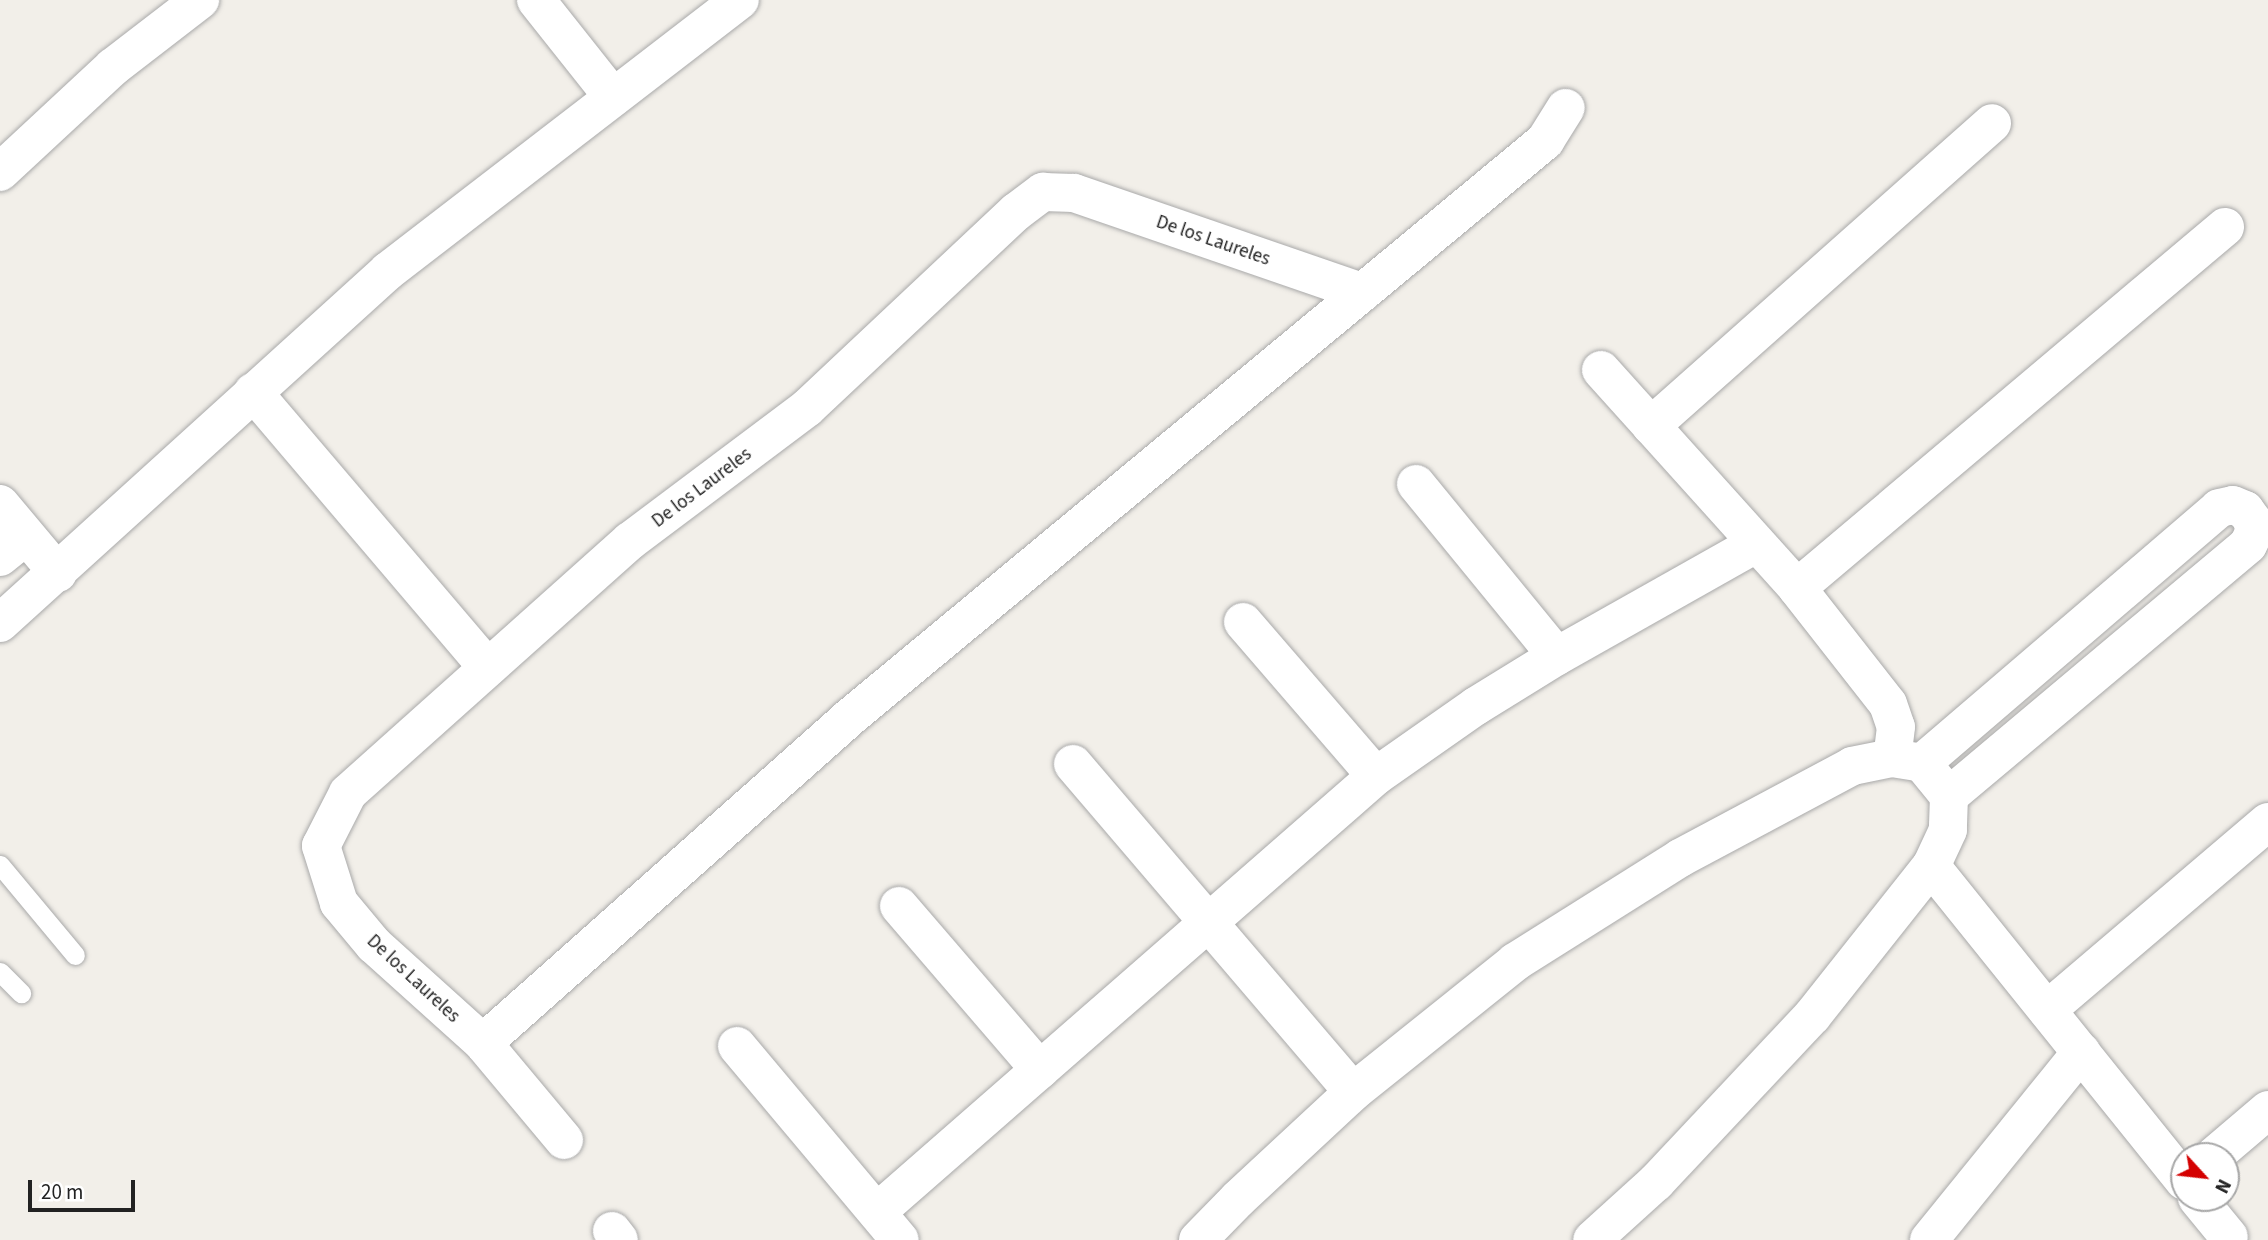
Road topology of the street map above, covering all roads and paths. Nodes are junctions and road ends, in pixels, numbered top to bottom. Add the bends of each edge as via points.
1 (200, 0) edge
2 (536, 0) edge
3 (740, 0) edge
4 (613, 97) junction
5 (1566, 108) dead end
6 (1992, 123) dead end
7 (0, 172) edge
8 (2225, 227) dead end
9 (1362, 292) junction
10 (1601, 370) dead end
11 (253, 392) junction
12 (1651, 426) junction
13 (1416, 484) dead end
14 (0, 504) edge
15 (1756, 544) junction
16 (13, 546) edge
17 (58, 573) junction
18 (1797, 587) junction
19 (1243, 622) dead end
20 (0, 623) edge
21 (1557, 656) junction
22 (488, 668) junction
23 (1907, 761) junction
24 (1073, 765) dead end
25 (1376, 776) junction
26 (1949, 796) junction
27 (2268, 822) edge
28 (0, 866) edge
29 (1931, 866) junction
30 (899, 906) dead end
31 (1208, 923) junction
32 (75, 955) dead end
33 (0, 972) edge
34 (20, 993) dead end
35 (2047, 1010) junction
36 (483, 1044) junction
37 (737, 1046) dead end
38 (2081, 1052) junction
39 (1040, 1070) junction
40 (1353, 1092) junction
41 (2268, 1110) edge
42 (564, 1140) dead end
43 (2230, 1142) edge
44 (2170, 1163) edge
45 (2208, 1212) edge
46 (888, 1226) edge
47 (2229, 1237) dead end
48 (1934, 1238) edge
49 (1198, 1240) edge
50 (1592, 1240) edge

1 - 7 street via 113,67
2 - 4 street
3 - 4 street
4 - 11 street via 388,271
5 - 9 street via 1545,141
6 - 12 street
8 - 18 street
9 - 22 street, De los Laureles via 1074,194 1043,192 807,408 630,541
9 - 36 street via 850,717
10 - 12 street
11 - 17 street
11 - 22 street
12 - 15 street
13 - 21 street
14 - 16 street
15 - 18 street
15 - 21 street
16 - 17 street
17 - 20 street
18 - 23 street via 1888,704
19 - 25 street
21 - 25 street
22 - 36 street, De los Laureles via 348,793 321,846 339,902 356,924
23 - 26 street
23 - 26 street via 2219,508 2233,505 2245,510 2253,521 2248,545
23 - 40 street via 1852,766 1680,858 1515,962
24 - 31 street
25 - 31 street
26 - 29 street via 1948,830
27 - 35 street
28 - 32 lane
29 - 35 street
29 - 50 street via 1812,1016 1656,1182
30 - 39 street
31 - 39 street
31 - 40 street
33 - 34 lane
35 - 38 street
36 - 42 street, De los Laureles
37 - 46 street
38 - 44 street
38 - 48 street
39 - 46 street
40 - 49 street
41 - 43 street
45 - 47 street

